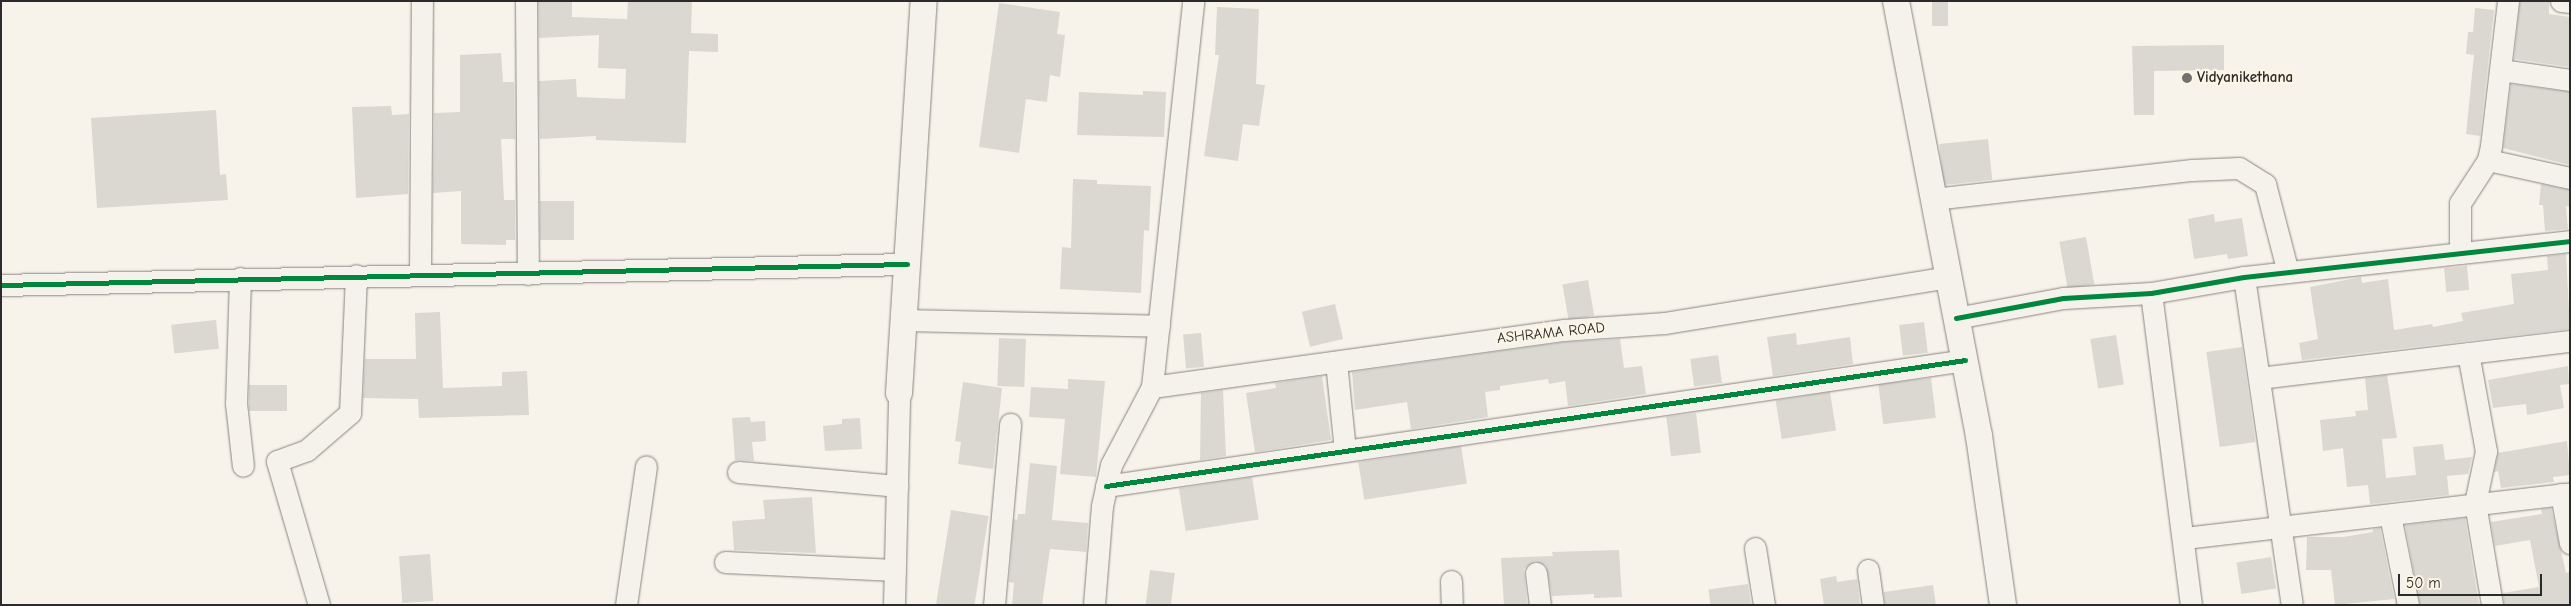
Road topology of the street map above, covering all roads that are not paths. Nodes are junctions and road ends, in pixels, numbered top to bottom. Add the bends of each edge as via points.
1 (422, 1) edge
2 (526, 1) edge
3 (924, 1) edge
4 (1193, 1) edge
5 (1896, 1) edge
6 (2508, 1) edge
7 (2561, 1) edge
8 (2570, 2) edge
9 (2500, 70) junction
10 (2570, 80) edge
11 (2488, 160) junction
12 (2570, 178) edge
13 (1933, 199) junction
14 (2570, 241) edge
15 (2460, 253) junction
16 (907, 264) junction
17 (2288, 272) junction
18 (528, 274) junction
19 (356, 275) junction
20 (420, 275) junction
21 (1948, 277) junction
22 (2244, 277) junction
23 (240, 278) junction
24 (1, 285) edge
25 (2151, 293) junction
26 (1956, 318) junction
27 (904, 320) junction
28 (1159, 326) junction
29 (2570, 341) edge
30 (2468, 353) junction
31 (1965, 360) junction
32 (1336, 362) junction
33 (2259, 378) junction
34 (1152, 387) junction
35 (899, 394) joint
36 (1010, 424) dead end
37 (1345, 451) junction
38 (244, 466) dead end
39 (646, 466) dead end
40 (738, 472) dead end
41 (897, 486) junction
42 (1106, 486) junction
43 (2565, 493) edge
44 (2475, 503) junction
45 (2390, 514) junction
46 (2281, 526) junction
47 (2184, 538) junction
48 (2570, 543) edge
49 (1755, 548) dead end
50 (725, 562) dead end
51 (895, 570) junction
52 (1868, 570) dead end
53 (1536, 573) dead end
54 (1451, 581) dead end
55 (319, 605) edge
56 (626, 605) edge
57 (894, 605) edge
58 (994, 605) edge
59 (1094, 605) edge
60 (1452, 605) edge
61 (1540, 605) edge
62 (1764, 605) edge
63 (1873, 605) edge
64 (2003, 605) edge
65 (2191, 605) edge
66 (2292, 605) edge
67 (2408, 605) edge
68 (2492, 605) edge

1 - 20 street
2 - 18 street
3 - 16 street
4 - 28 street
5 - 13 street
6 - 9 street
7 - 8 street
9 - 10 street
9 - 11 street
11 - 12 street
11 - 15 street via 2460,203
13 - 17 street via 2192,170 2239,168 2264,184
13 - 21 street
14 - 15 street
15 - 17 street
16 - 18 street
16 - 27 street
17 - 22 street
18 - 20 street
19 - 20 street
19 - 23 street
19 - 55 street via 350,413 307,450 277,461
21 - 26 street
21 - 32 street, ASHRAMA ROAD via 1665,322 1564,330
22 - 25 street
22 - 33 street
23 - 24 street
23 - 38 street via 236,403
25 - 26 street via 2063,298
25 - 47 street
26 - 31 street
27 - 28 street
27 - 35 street
28 - 34 street
29 - 30 street
30 - 33 street
30 - 44 street via 2486,451
31 - 37 street
31 - 64 street
32 - 34 street, ASHRAMA ROAD
32 - 37 street
33 - 46 street
34 - 42 street via 1111,465
35 - 41 street
36 - 58 street
37 - 42 street
39 - 56 street
40 - 41 street
41 - 51 street
42 - 59 street
43 - 44 street
43 - 48 street
44 - 45 street
44 - 68 street
45 - 46 street
45 - 67 street
46 - 47 street
46 - 66 street
47 - 65 street
49 - 62 street
50 - 51 street
51 - 57 street
52 - 63 street
53 - 61 street
54 - 60 street

